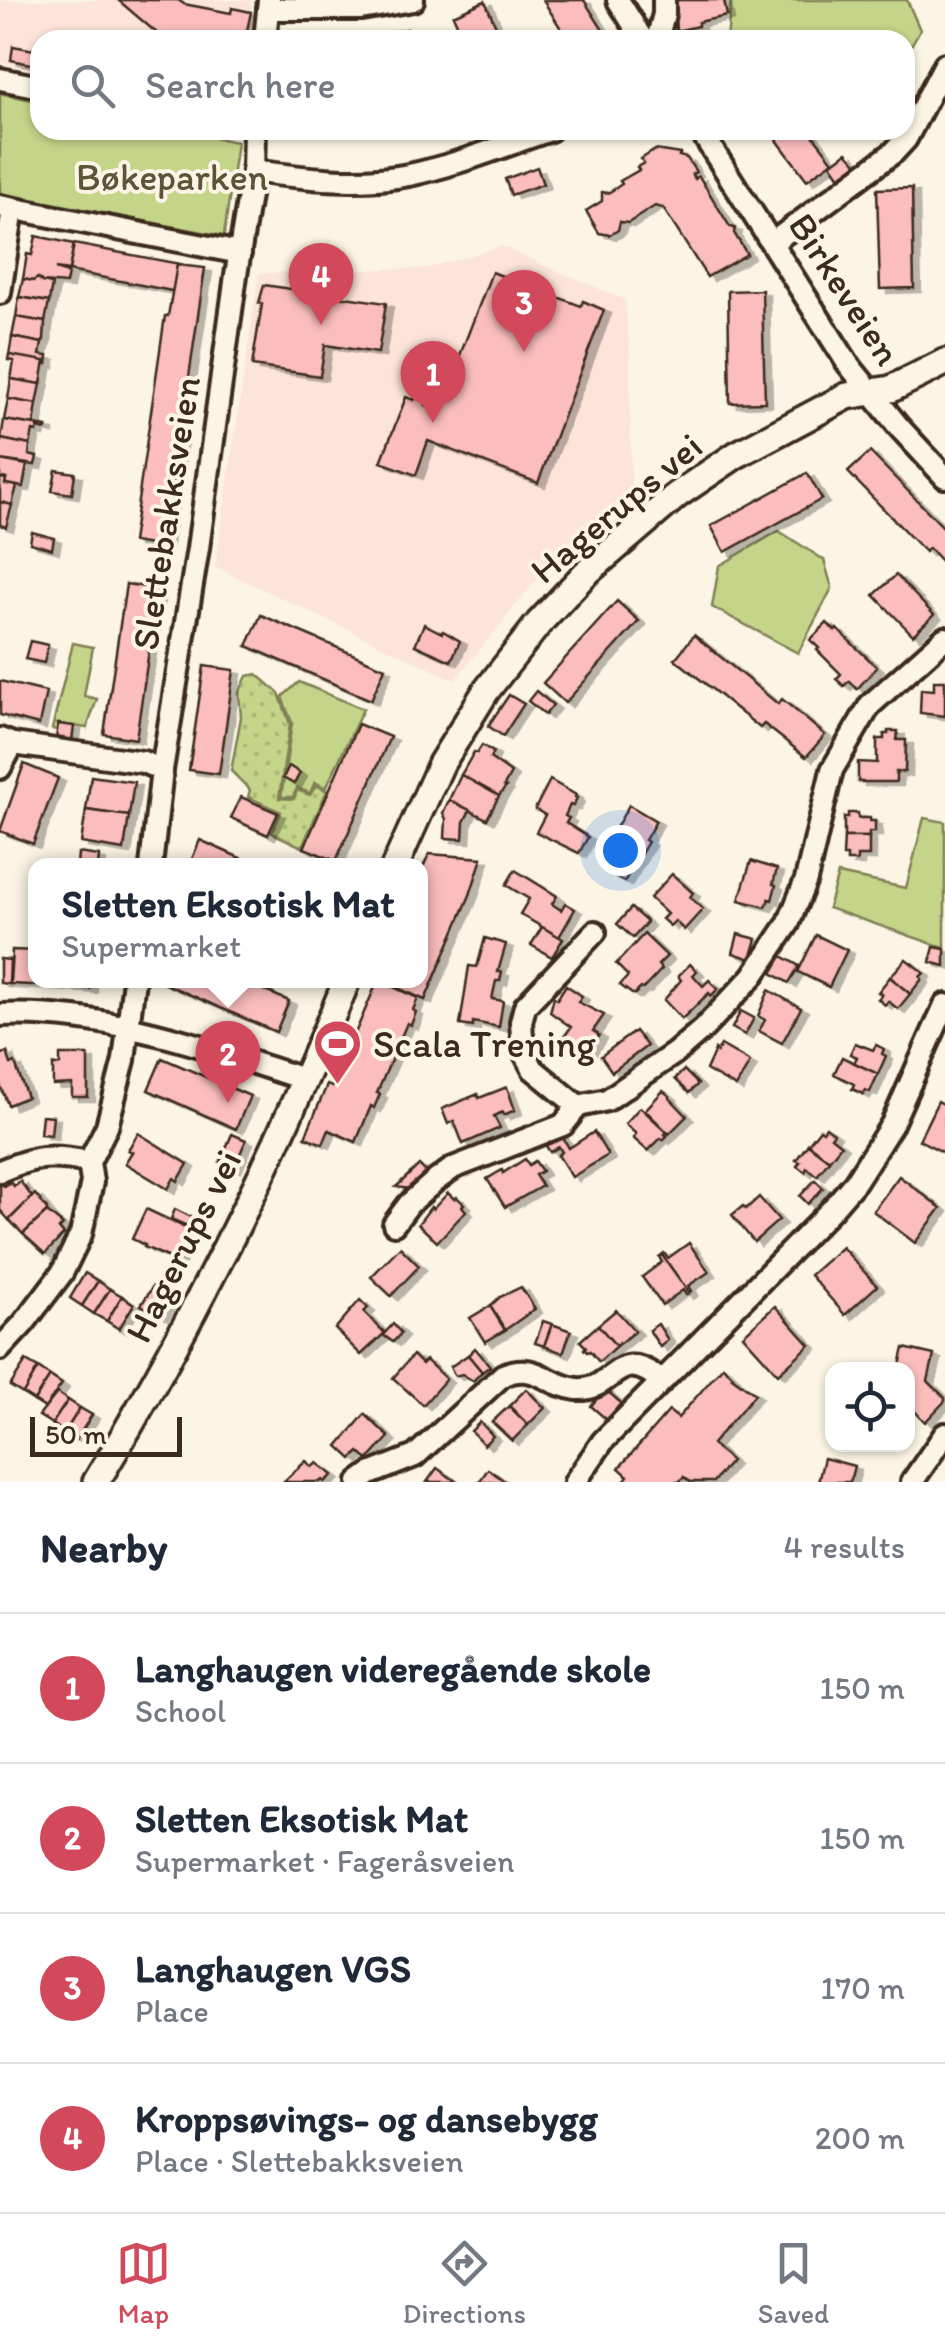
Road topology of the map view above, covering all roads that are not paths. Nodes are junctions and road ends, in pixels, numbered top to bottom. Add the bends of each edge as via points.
1 (413, 0) edge
2 (618, 0) edge
3 (664, 0) edge
4 (269, 5) edge
5 (266, 30) edge
6 (637, 30) edge
7 (660, 30) edge
8 (945, 64) edge
9 (0, 80) edge
10 (30, 86) edge
11 (915, 122) edge
12 (253, 140) edge
13 (522, 140) edge
14 (706, 140) edge
15 (905, 140) edge
16 (254, 172) junction
17 (6, 207) edge
18 (772, 243) junction
19 (240, 253) junction
20 (0, 293) edge
21 (945, 362) edge
22 (870, 391) junction
23 (945, 477) edge
24 (945, 638) edge
25 (7, 742) edge
26 (0, 768) edge
27 (162, 770) junction
28 (152, 858) edge
29 (400, 858) edge
30 (596, 932) dead end
31 (133, 988) edge
32 (344, 988) edge
33 (945, 1005) edge
34 (0, 1015) edge
35 (128, 1027) junction
36 (306, 1080) junction
37 (578, 1106) junction
38 (89, 1162) junction
39 (0, 1171) edge
40 (394, 1224) dead end
41 (0, 1349) edge
42 (661, 1381) junction
43 (945, 1434) edge
44 (96, 1482) edge
45 (359, 1482) edge
46 (575, 1482) edge
47 (912, 1482) edge

1 - 4 street via 361,8
2 - 6 street
3 - 7 street
4 - 5 street
8 - 11 street
9 - 10 street
12 - 16 street, Slettebakksveien
13 - 16 street via 405,176 326,180
14 - 18 street, Birkeveien
15 - 18 street
16 - 19 street, Slettebakksveien
17 - 19 street
17 - 20 street
18 - 22 street, Birkeveien
19 - 27 street, Slettebakksveien
21 - 22 main road, Hagerups vei via 891,389
22 - 23 street, Birkeveien
22 - 29 main road, Hagerups vei via 847,396 736,455 585,574 486,691 441,764
24 - 37 street via 870,704 832,770 806,880 788,924 753,976 675,1053 608,1100
25 - 26 street
25 - 27 street
27 - 28 street, Slettebakksveien
30 - 37 street via 525,1006 521,1022 533,1069
31 - 35 street
32 - 36 main road, Hagerups vei
33 - 42 street via 892,1124 856,1182
34 - 35 street
35 - 36 street
35 - 38 street via 106,1126
36 - 44 main road, Hagerups vei via 179,1342
37 - 40 street via 563,1125 453,1168
38 - 39 street via 30,1158
38 - 41 street via 88,1206 72,1253
42 - 45 street via 637,1365 580,1389 533,1370 513,1370 415,1456
42 - 46 street via 603,1440
43 - 47 street

